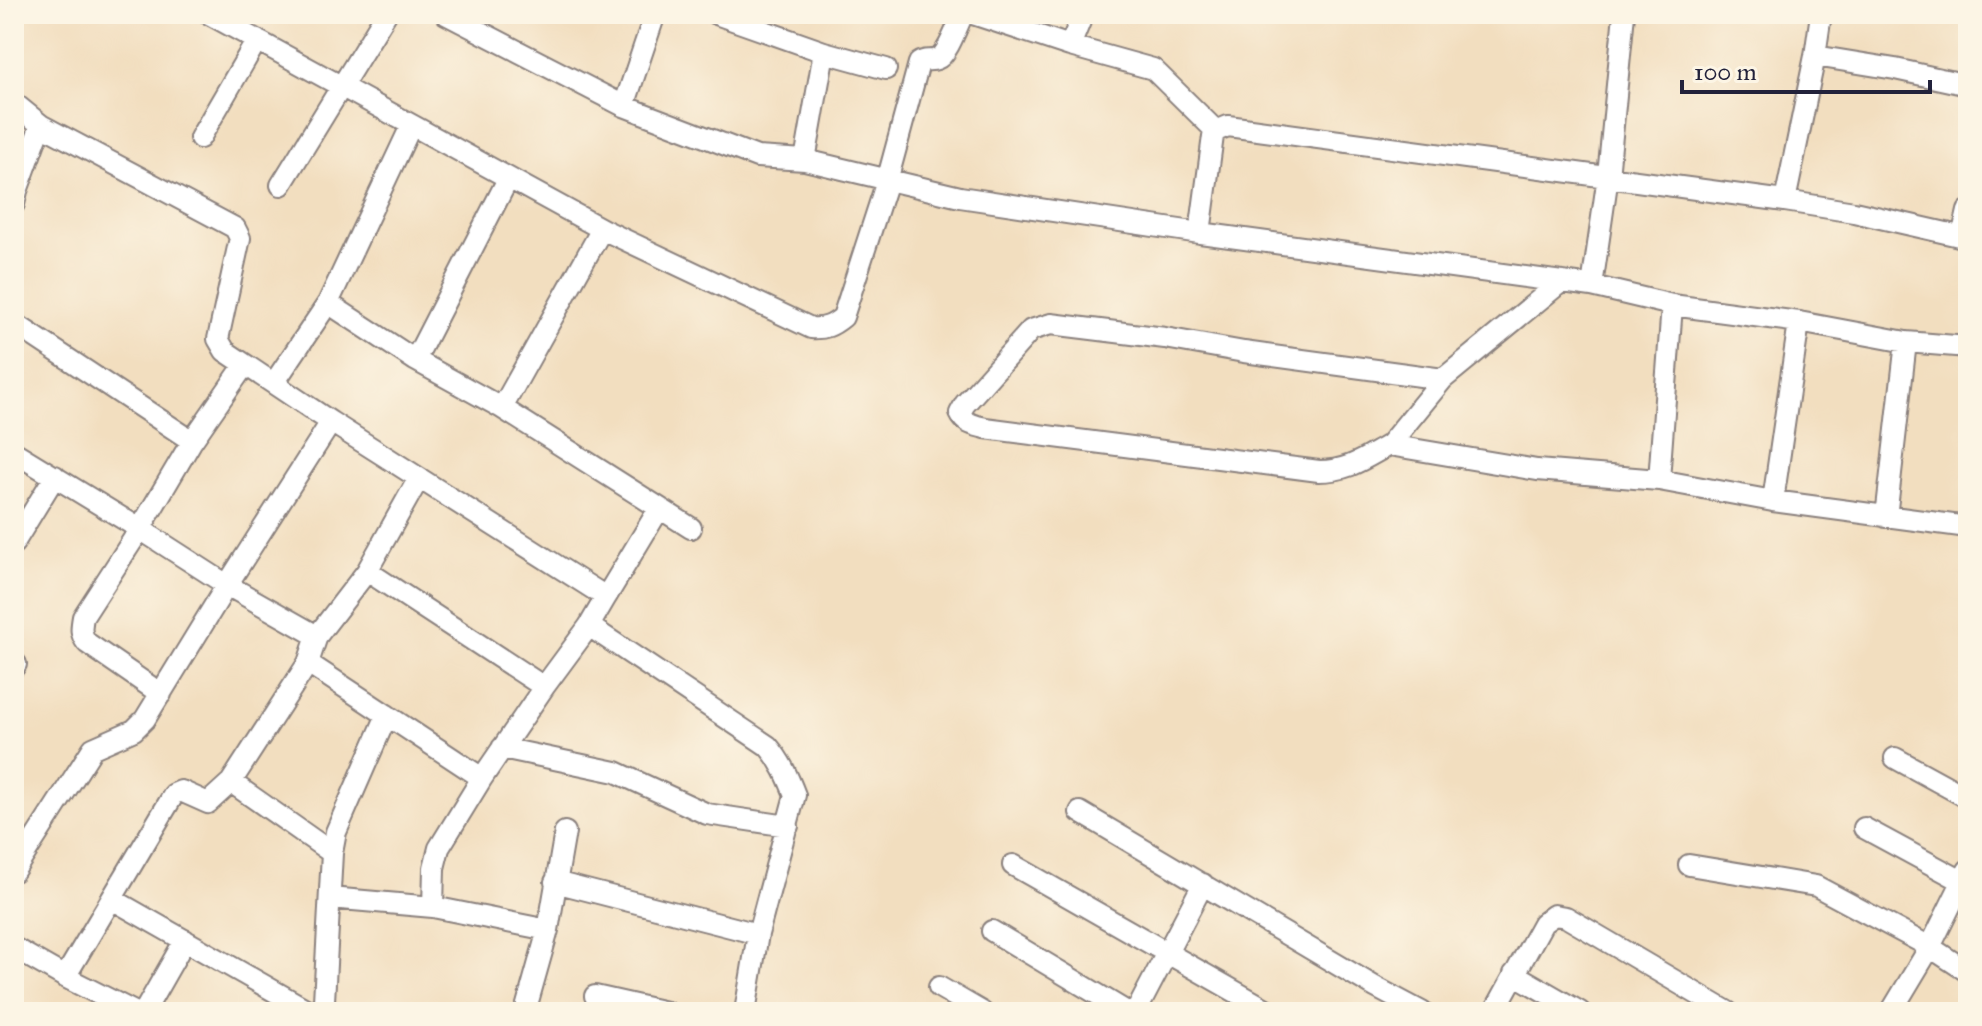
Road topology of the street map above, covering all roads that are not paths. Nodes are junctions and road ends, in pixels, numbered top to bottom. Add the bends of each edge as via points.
1 (209, 14) edge
2 (386, 14) edge
3 (446, 14) edge
4 (655, 14) edge
5 (716, 14) edge
6 (963, 14) edge
7 (973, 14) edge
8 (1083, 14) edge
9 (1624, 14) edge
10 (1821, 14) edge
11 (480, 22) edge
12 (257, 40) junction
13 (1070, 46) junction
14 (824, 52) junction
15 (1815, 56) junction
16 (886, 69) dead end
17 (1968, 85) edge
18 (343, 87) junction
19 (14, 103) edge
20 (624, 106) junction
21 (41, 125) junction
22 (411, 126) junction
23 (1216, 131) junction
24 (200, 138) dead end
25 (805, 160) junction
26 (1608, 176) junction
27 (508, 179) junction
28 (887, 181) junction
29 (281, 185) dead end
30 (1785, 201) junction
31 (14, 204) edge
32 (1968, 211) edge
33 (602, 229) junction
34 (1200, 233) junction
35 (1965, 237) edge
36 (1561, 282) junction
37 (1592, 286) junction
38 (328, 303) junction
39 (1672, 305) junction
40 (1799, 322) junction
41 (14, 323) edge
42 (1906, 342) junction
43 (1968, 347) edge
44 (415, 360) junction
45 (244, 366) junction
46 (1443, 379) junction
47 (274, 383) junction
48 (502, 408) junction
49 (331, 422) junction
50 (192, 441) junction
51 (1389, 445) junction
52 (14, 452) edge
53 (55, 476) junction
54 (419, 478) junction
55 (1659, 480) junction
56 (1773, 501) junction
57 (659, 509) junction
58 (1886, 517) junction
59 (1968, 527) edge
60 (691, 528) dead end
61 (140, 529) junction
62 (14, 543) edge
63 (367, 571) junction
64 (227, 585) junction
65 (606, 597) junction
66 (589, 626) junction
67 (317, 636) junction
68 (308, 663) junction
69 (544, 687) junction
70 (161, 694) junction
71 (387, 715) junction
72 (502, 748) junction
73 (1895, 758) dead end
74 (482, 778) junction
75 (231, 782) junction
76 (1968, 798) edge
77 (1080, 812) dead end
78 (788, 826) junction
79 (1864, 828) dead end
80 (565, 832) dead end
81 (332, 853) junction
82 (1013, 865) dead end
83 (1689, 865) dead end
84 (14, 871) edge
85 (1965, 875) edge
86 (555, 882) junction
87 (1203, 884) junction
88 (330, 898) junction
89 (112, 899) junction
90 (433, 907) junction
91 (548, 930) junction
92 (992, 931) dead end
93 (758, 934) junction
94 (185, 940) junction
95 (1930, 947) junction
96 (14, 948) edge
97 (1167, 953) junction
98 (1968, 972) edge
99 (1514, 974) junction
100 (65, 977) junction
101 (939, 987) dead end
102 (595, 996) dead end
103 (134, 1012) edge
104 (144, 1012) edge
105 (525, 1012) edge
106 (666, 1012) edge
107 (745, 1012) edge
108 (982, 1012) edge
109 (1127, 1012) edge
110 (1136, 1012) edge
111 (1271, 1012) edge
112 (1422, 1012) edge
113 (1494, 1012) edge
114 (1580, 1012) edge
115 (1728, 1012) edge
116 (1891, 1012) edge

1 - 12 street
2 - 18 street
3 - 11 street
4 - 20 street
5 - 14 street
6 - 28 street via 943,55 919,63
7 - 13 street
8 - 13 street
9 - 26 street
10 - 15 street
11 - 20 street
12 - 18 street
12 - 24 street
13 - 23 street via 1153,69
14 - 16 street
14 - 25 street
15 - 17 street
15 - 30 street
18 - 22 street
18 - 29 street
19 - 21 street
20 - 25 street via 757,157
21 - 31 street
21 - 45 street via 235,228 240,238 218,339
22 - 27 street
22 - 38 street
23 - 26 street via 1228,126
23 - 34 street
25 - 28 street
26 - 30 street
26 - 37 street
27 - 33 street
27 - 44 street
28 - 33 street via 843,317 824,329 811,328
28 - 34 street
30 - 35 street
32 - 35 street
33 - 48 street
34 - 36 street
36 - 37 street
36 - 46 street
37 - 39 street
38 - 44 street
38 - 47 street
39 - 40 street
39 - 55 street
40 - 42 street
40 - 56 street
41 - 50 street
42 - 43 street
42 - 58 street
44 - 48 street
45 - 47 street
45 - 50 street
46 - 51 street
46 - 51 street via 1051,324 1031,330 960,413 970,424 985,428 1319,471 1347,468
47 - 49 street
48 - 57 street
49 - 54 street
49 - 64 street
50 - 61 street
51 - 55 street via 1537,470
52 - 53 street
53 - 61 street
53 - 62 street
54 - 63 street
54 - 65 street
55 - 56 street
56 - 58 street
57 - 60 street
57 - 65 street
58 - 59 street
61 - 64 street
61 - 70 street via 83,617 82,637
63 - 67 street
63 - 69 street
64 - 67 street
64 - 70 street
65 - 66 street
66 - 69 street
66 - 78 street via 768,746 795,795
67 - 68 street
68 - 71 street
68 - 75 street
69 - 72 street
70 - 84 street via 134,730 93,748
71 - 74 street
71 - 81 street via 336,832
72 - 74 street
72 - 78 street via 616,772 707,814
73 - 76 street
74 - 90 street via 439,848
75 - 81 street
75 - 89 street via 208,803 181,791 174,794
77 - 87 street
78 - 93 street
79 - 85 street
80 - 86 street
81 - 88 street
82 - 97 street
83 - 95 street via 1816,886
85 - 95 street
86 - 91 street
86 - 93 street
87 - 97 street
87 - 112 street
88 - 90 street
88 - 94 street via 324,1001 316,1010 309,1011
89 - 94 street
89 - 100 street
90 - 91 street
91 - 105 street
92 - 109 street
93 - 107 street
94 - 104 street
95 - 98 street
95 - 116 street
96 - 100 street
97 - 110 street
97 - 111 street
99 - 113 street
99 - 114 street
99 - 115 street via 1543,923 1554,915 1566,917
100 - 103 street
101 - 108 street
102 - 106 street

